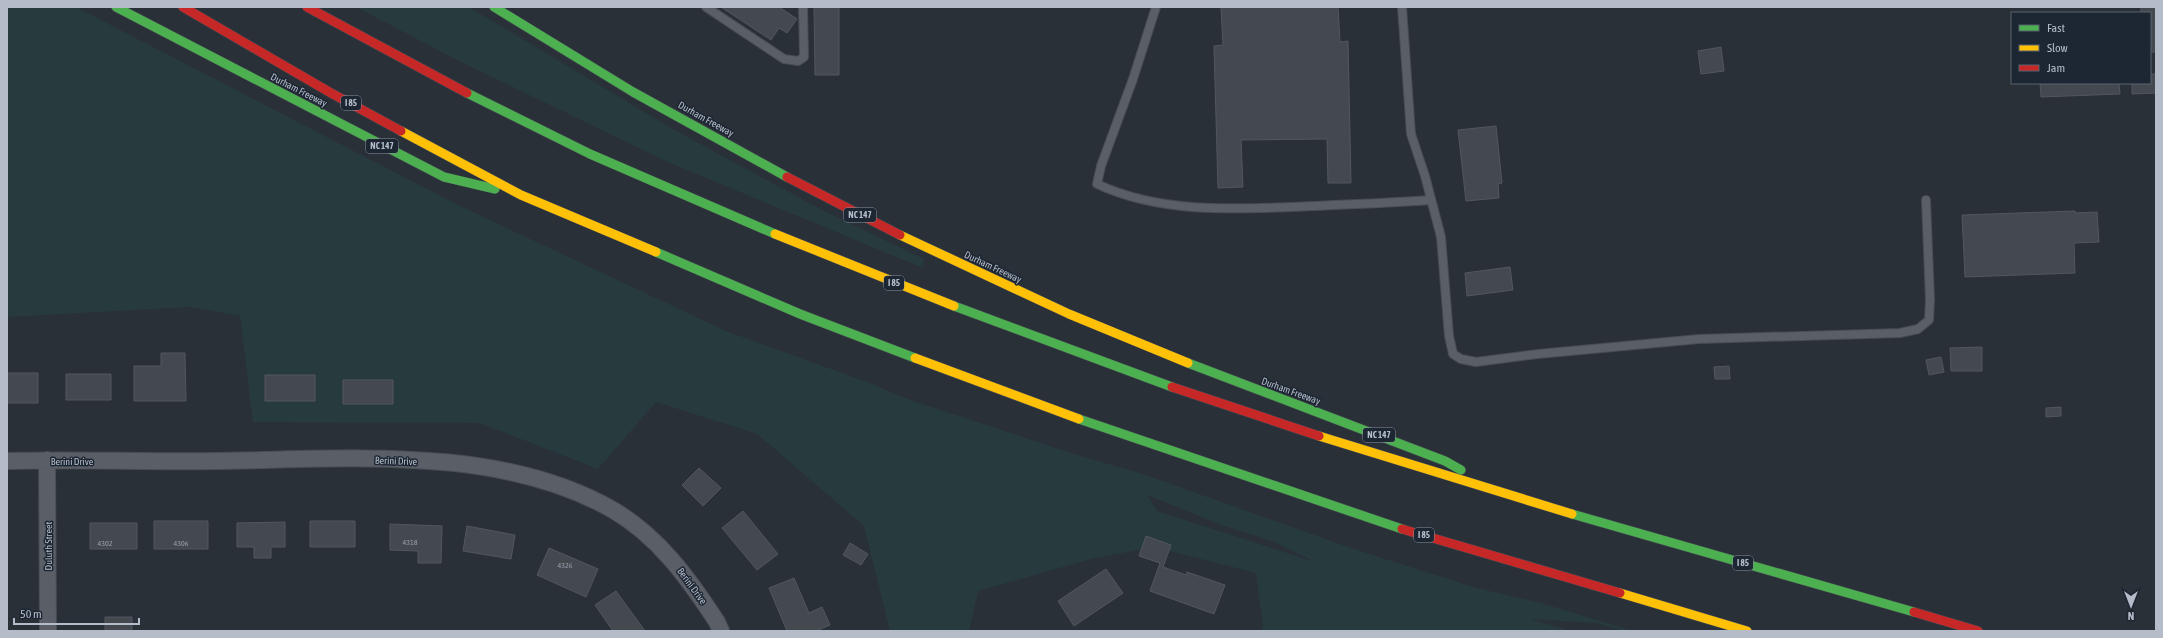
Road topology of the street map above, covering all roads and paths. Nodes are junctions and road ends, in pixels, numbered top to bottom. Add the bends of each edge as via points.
1 (116, 7) edge
2 (183, 7) edge
3 (307, 7) edge
4 (494, 7) edge
5 (706, 7) edge
6 (794, 7) edge
7 (1156, 7) edge
8 (1402, 7) edge
9 (803, 10) edge
10 (521, 195) junction
11 (1432, 200) junction
12 (1926, 200) dead end
13 (47, 460) junction
14 (7, 461) edge
15 (1507, 495) junction
16 (48, 631) edge
17 (721, 631) edge
18 (1748, 631) edge
19 (1978, 631) edge

1 - 10 highway, Durham Freeway / NC 147 via 444,177
2 - 10 highway, I 85 via 331,93
3 - 15 highway, I 85 via 419,68 570,144 705,206 831,258 1024,333 1149,378 1406,465
4 - 15 highway, Durham Freeway / NC 147 via 554,45 734,148 889,230 1158,352 1445,461
5 - 9 lane via 784,59 798,61 804,57
6 - 9 lane
7 - 11 lane via 1133,79 1100,166 1097,184 1126,196 1207,207 1258,208
8 - 11 lane via 1411,134
10 - 18 highway, I 85 via 800,314 1104,428 1412,532
11 - 12 lane via 1441,237 1449,336 1453,354 1461,359 1476,362 1699,339 1900,333 1918,329 1929,320
13 - 14 street, Berini Drive
13 - 16 street, Duluth Street
13 - 17 street, Berini Drive via 380,460 445,462 514,473 541,480 602,504 635,525 672,558 713,615
15 - 19 highway, I 85

